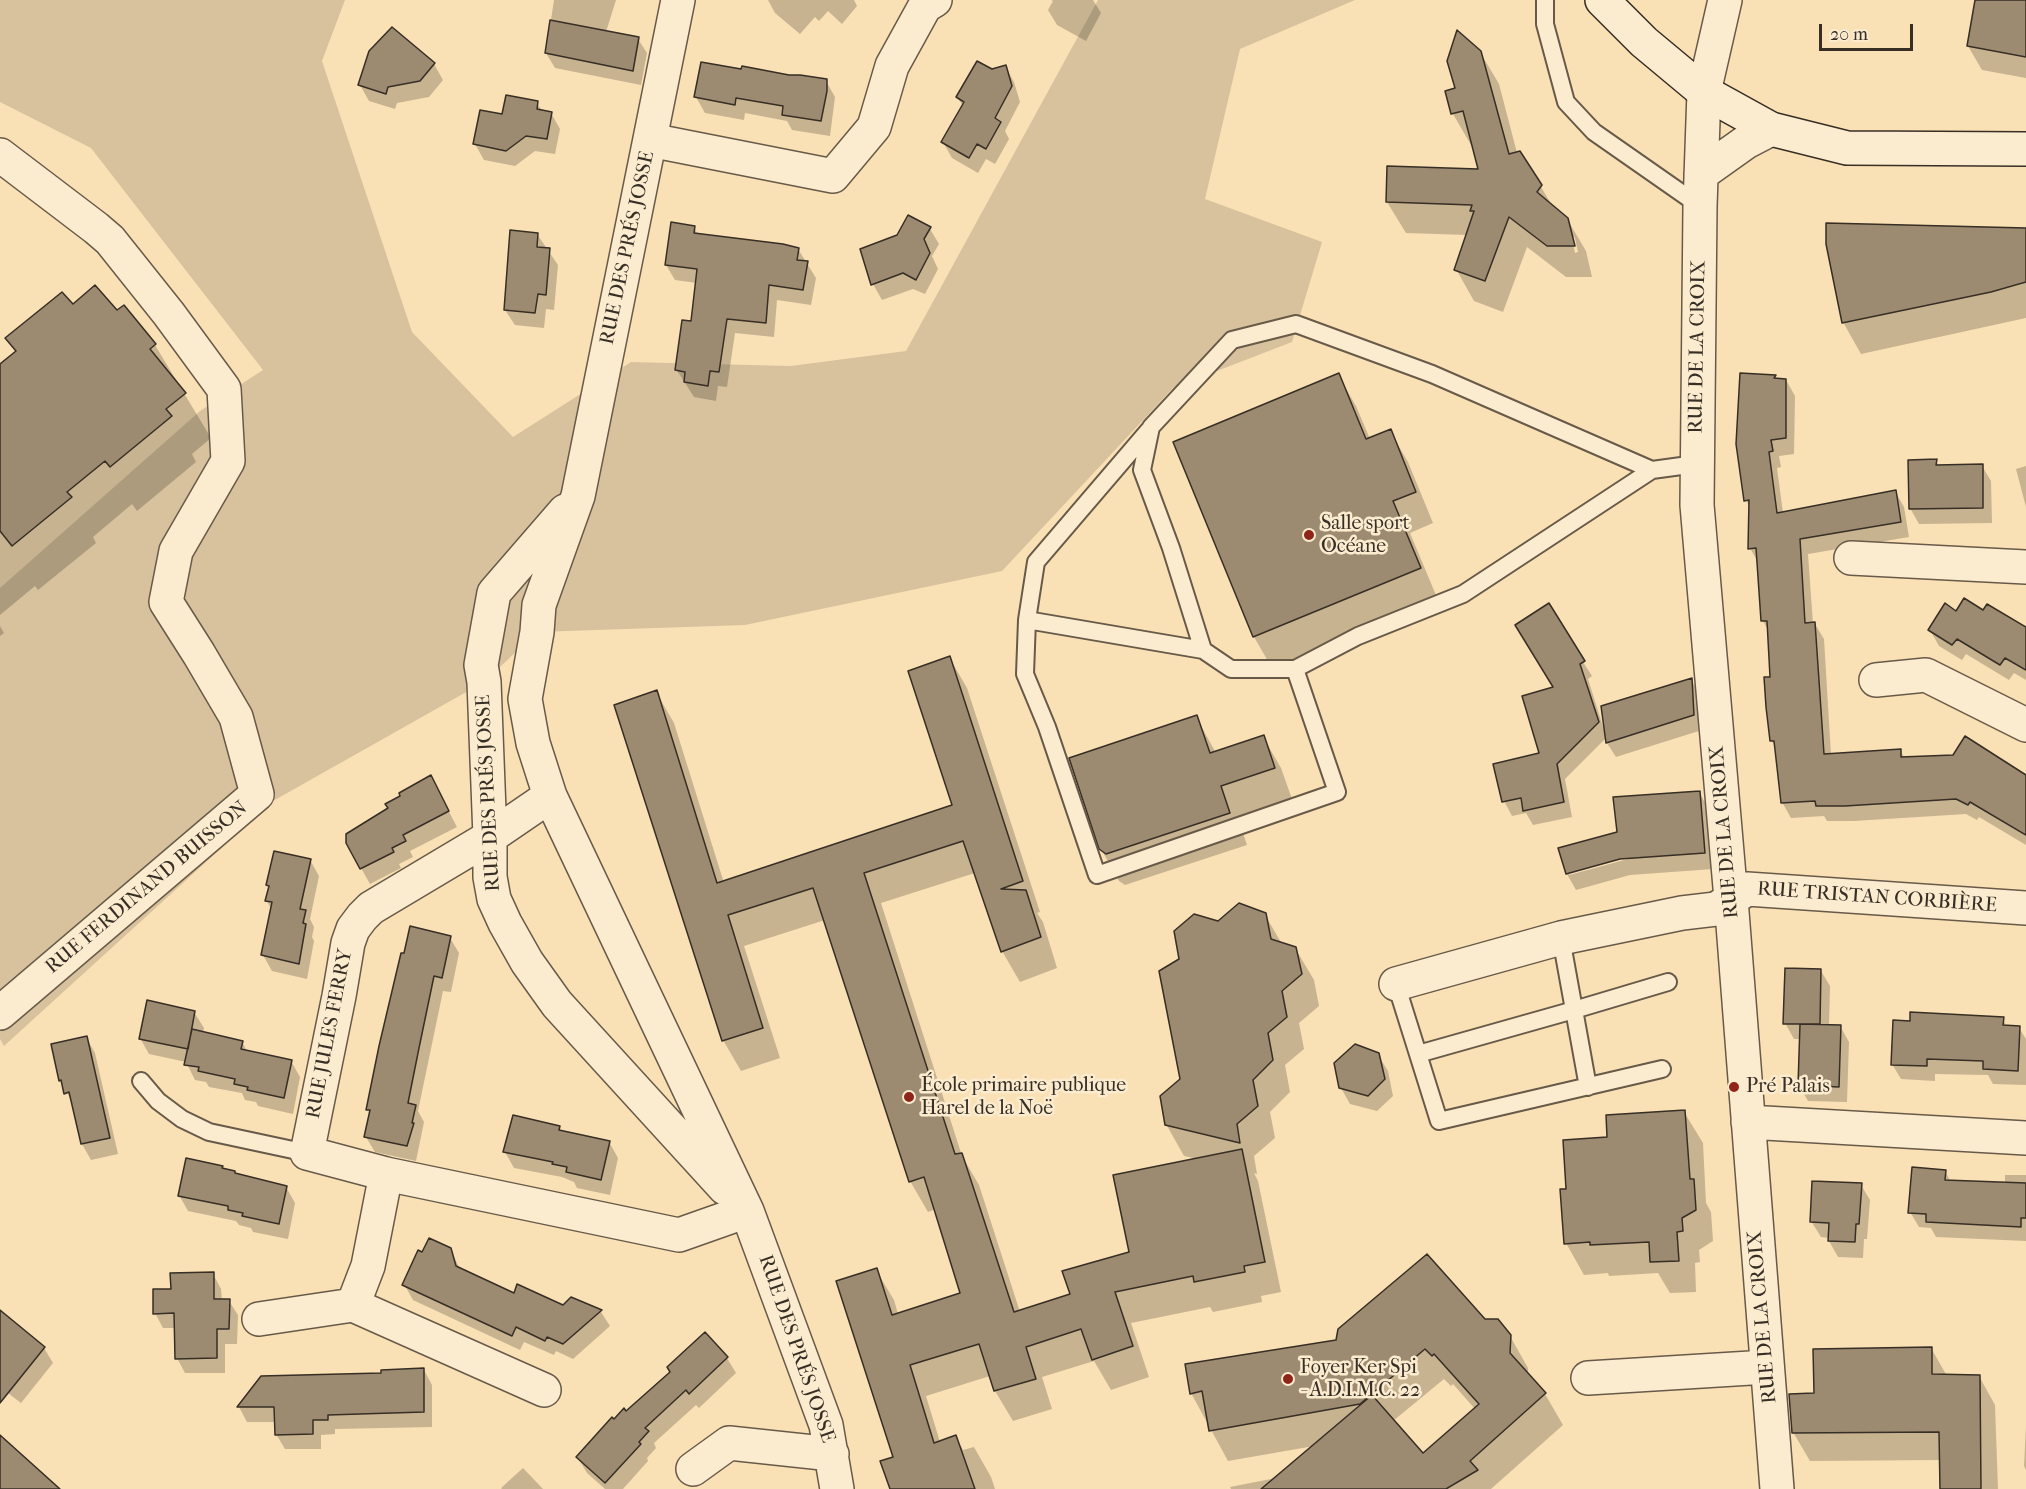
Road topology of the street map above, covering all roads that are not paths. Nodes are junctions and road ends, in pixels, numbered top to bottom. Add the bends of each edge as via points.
1 (678, 0) edge
2 (935, 0) edge
3 (1545, 0) edge
4 (1602, 0) edge
5 (1725, 0) edge
6 (1704, 92) junction
7 (1771, 129) junction
8 (650, 140) junction
9 (2026, 149) edge
10 (0, 155) edge
11 (1700, 190) junction
12 (1151, 427) junction
13 (1696, 464) junction
14 (1652, 470) junction
15 (578, 496) junction
16 (1851, 558) dead end
17 (2026, 567) edge
18 (1027, 620) junction
19 (1203, 650) junction
20 (1295, 669) junction
21 (1876, 680) dead end
22 (2026, 725) edge
23 (550, 796) junction
24 (490, 837) junction
25 (1731, 899) junction
26 (2026, 908) edge
27 (1561, 938) junction
28 (1668, 982) dead end
29 (1396, 984) joint
30 (1574, 1010) junction
31 (0, 1013) edge
32 (1418, 1054) junction
33 (1662, 1069) dead end
34 (141, 1081) dead end
35 (1587, 1087) junction
36 (1748, 1122) junction
37 (2026, 1138) edge
38 (307, 1153) junction
39 (386, 1174) junction
40 (747, 1211) junction
41 (353, 1305) junction
42 (259, 1319) dead end
43 (1767, 1366) junction
44 (1588, 1378) dead end
45 (544, 1390) dead end
46 (832, 1454) junction
47 (693, 1469) dead end
48 (837, 1489) edge
49 (1777, 1489) edge

1 - 8 street, RUE DES PRÉS JOSSE
2 - 8 street via 925,6 892,66 874,127 833,176
3 - 11 lane via 1545,24 1566,102 1594,132
4 - 6 street via 1644,42
5 - 6 street, RUE DE LA CROIX
6 - 7 street
6 - 11 street, RUE DE LA CROIX
7 - 9 street via 1847,148
7 - 11 street via 1746,142
8 - 15 street, RUE DES PRÉS JOSSE
10 - 31 street, RUE FERDINAND BUISSON via 110,240 224,390 228,460 176,551 166,602 236,717 256,794
11 - 13 street, RUE DE LA CROIX
12 - 14 lane via 1232,340 1296,324 1432,374
12 - 18 lane via 1036,562
12 - 19 lane via 1142,470
13 - 14 lane
13 - 25 street, RUE DE LA CROIX
14 - 20 lane via 1463,594 1358,636
15 - 23 street, RUE DES PRÉS JOSSE via 539,605 525,699 533,743
15 - 24 street, RUE DES PRÉS JOSSE via 494,593 481,665
16 - 17 street
18 - 19 lane
18 - 20 lane via 1025,674 1097,875 1337,792
19 - 20 lane via 1231,669
21 - 22 street via 1926,675
23 - 24 street, RUE JULES FERRY
23 - 40 street, RUE DES PRÉS JOSSE
24 - 38 street, RUE JULES FERRY via 371,908 353,929
24 - 40 street, RUE DES PRÉS JOSSE via 494,899 527,962 557,1004
25 - 26 street, RUE TRISTAN CORBIÈRE via 1747,889
25 - 27 street, RUE TRISTAN CORBIÈRE via 1716,909
25 - 36 street, RUE DE LA CROIX
27 - 29 street, RUE TRISTAN CORBIÈRE
27 - 30 lane
28 - 30 lane
29 - 32 lane
30 - 32 lane
30 - 35 lane
32 - 35 lane via 1439,1121
33 - 35 lane
34 - 38 lane via 158,1101 182,1119 209,1132
36 - 37 street
36 - 43 street, RUE DE LA CROIX
38 - 39 street
39 - 40 street via 679,1235
39 - 41 street via 368,1266
40 - 46 street, RUE DES PRÉS JOSSE via 826,1425
41 - 42 street
41 - 45 street
43 - 44 street
43 - 49 street, RUE DE LA CROIX
46 - 47 street via 729,1443
46 - 48 street, RUE DES PRÉS JOSSE

